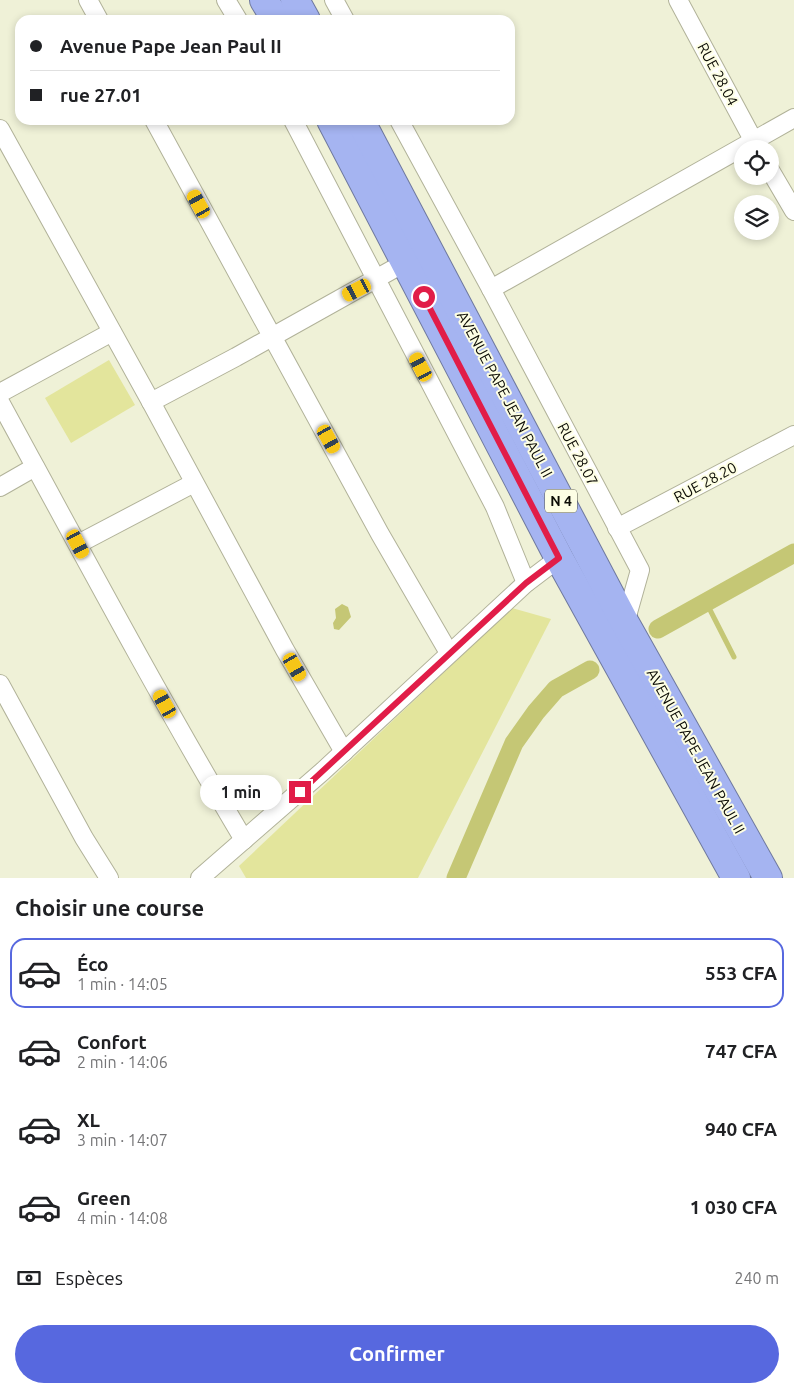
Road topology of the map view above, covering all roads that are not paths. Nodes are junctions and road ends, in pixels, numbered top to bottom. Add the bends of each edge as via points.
1 (88, 0) edge
2 (226, 0) edge
3 (264, 0) edge
4 (295, 0) edge
5 (334, 0) edge
6 (678, 0) edge
7 (96, 15) edge
8 (235, 15) edge
9 (273, 15) edge
10 (303, 15) edge
11 (342, 15) edge
12 (794, 118) edge
13 (157, 125) edge
14 (296, 125) edge
15 (333, 125) edge
16 (363, 125) edge
17 (402, 125) edge
18 (0, 129) edge
19 (752, 140) edge
20 (762, 140) edge
21 (734, 156) edge
22 (779, 185) edge
23 (794, 210) edge
24 (406, 262) junction
25 (375, 279) junction
26 (491, 288) junction
27 (112, 332) junction
28 (272, 337) junction
29 (0, 393) edge
30 (0, 402) edge
31 (151, 402) junction
32 (794, 436) edge
33 (35, 467) junction
34 (194, 483) junction
35 (0, 487) edge
36 (617, 528) junction
37 (78, 544) junction
38 (559, 558) junction
39 (526, 583) junction
40 (625, 623) junction
41 (450, 653) junction
42 (0, 684) edge
43 (344, 752) junction
44 (244, 840) junction
45 (109, 878) edge
46 (200, 878) edge
47 (736, 878) edge
48 (768, 878) edge

1 - 7 street
2 - 8 street
3 - 9 highway
4 - 10 highway
5 - 11 street
6 - 19 street, RUE 28.04
12 - 20 street
13 - 28 street
14 - 25 street
15 - 24 highway, AVENUE PAPE JEAN PAUL II / N 4
16 - 40 highway, AVENUE PAPE JEAN PAUL II / N 4
17 - 26 street, RUE 28.07
18 - 27 street
21 - 26 street
22 - 23 street
24 - 25 street
24 - 38 highway, AVENUE PAPE JEAN PAUL II / N 4
25 - 28 street
25 - 39 street via 495,508
26 - 36 street, RUE 28.07
27 - 29 street
27 - 31 street
28 - 31 street
28 - 41 street via 380,534
30 - 33 street
31 - 34 street
32 - 36 street, RUE 28.20
33 - 35 street
33 - 37 street
34 - 37 street
34 - 43 street
36 - 40 street, RUE 28.07 via 640,570
37 - 44 street via 150,678
38 - 39 street
38 - 47 highway, AVENUE PAPE JEAN PAUL II / N 4
39 - 41 street
40 - 48 highway, AVENUE PAPE JEAN PAUL II / N 4
41 - 43 street
42 - 45 street
43 - 44 street
44 - 46 street

